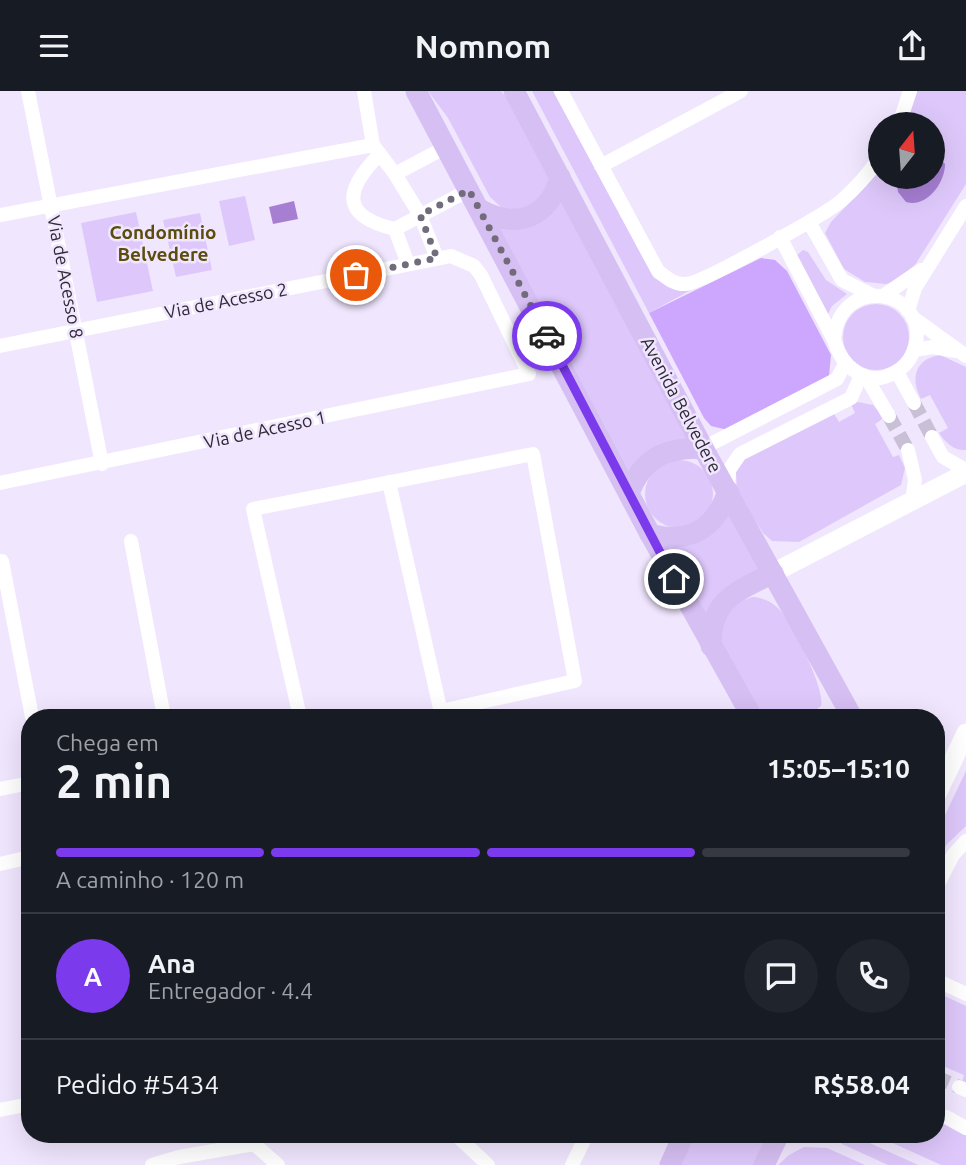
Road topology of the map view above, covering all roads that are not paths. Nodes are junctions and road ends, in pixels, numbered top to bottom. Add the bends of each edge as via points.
1 (28, 91) edge
2 (363, 91) edge
3 (416, 91) edge
4 (514, 91) edge
5 (561, 91) edge
6 (741, 91) edge
7 (910, 91) edge
8 (902, 112) edge
9 (446, 147) junction
10 (377, 150) junction
11 (601, 166) junction
12 (868, 170) edge
13 (396, 174) junction
14 (560, 177) junction
15 (469, 190) junction
16 (51, 205) junction
17 (966, 206) edge
18 (481, 210) junction
19 (0, 215) edge
20 (420, 215) junction
21 (809, 222) junction
22 (395, 229) junction
23 (780, 237) junction
24 (939, 246) junction
25 (444, 257) junction
26 (408, 264) junction
27 (878, 296) junction
28 (910, 314) junction
29 (75, 331) junction
30 (834, 340) junction
31 (0, 346) edge
32 (914, 350) junction
33 (964, 354) edge
34 (845, 365) junction
35 (897, 372) junction
36 (864, 376) junction
37 (915, 403) tunnel mouth
38 (889, 416) tunnel mouth
39 (703, 448) junction
40 (102, 464) junction
41 (966, 471) edge
42 (389, 482) junction
43 (0, 483) edge
44 (728, 491) junction
45 (629, 493) junction
46 (912, 502) junction
47 (650, 534) junction
48 (131, 541) dead end
49 (2, 561) dead end
50 (773, 573) junction
51 (711, 646) junction
52 (30, 709) edge
53 (162, 709) edge
54 (298, 709) edge
55 (441, 709) edge
56 (462, 709) edge
57 (747, 709) edge
58 (848, 709) edge
59 (966, 733) edge
60 (945, 777) edge
61 (21, 785) edge
62 (0, 789) edge
63 (966, 841) edge
64 (21, 859) edge
65 (0, 864) edge
66 (945, 871) edge
67 (945, 985) edge
68 (966, 994) edge
69 (21, 1106) edge
70 (0, 1110) edge
71 (946, 1117) dead end
72 (966, 1128) edge
73 (237, 1143) edge
74 (257, 1143) edge
75 (465, 1143) edge
76 (583, 1143) edge
77 (680, 1143) edge
78 (775, 1143) edge
79 (152, 1165) edge
80 (278, 1165) edge
81 (488, 1165) edge
82 (572, 1165) edge
83 (670, 1165) edge
84 (764, 1165) edge

1 - 16 street, Via de Acesso 8
2 - 10 street
3 - 9 main road
4 - 14 main road, Avenida Belvedere
5 - 11 street
6 - 11 street
7 - 8 street
9 - 13 street
9 - 15 main road
10 - 13 street
10 - 16 street
10 - 22 street via 353,191 356,208 369,223
11 - 23 street via 658,271 671,282 686,284 705,277
12 - 21 street via 840,202
13 - 20 street
14 - 18 main road via 545,207 530,216 496,219
14 - 39 main road, Avenida Belvedere
15 - 18 main road
15 - 20 street
16 - 19 street
16 - 29 street, Via de Acesso 8
17 - 24 street
18 - 45 main road
20 - 22 street
20 - 25 street
21 - 23 street
21 - 27 street via 842,280
22 - 26 street
23 - 30 street
24 - 27 street via 921,271
24 - 28 street via 915,288
25 - 26 street, Via de Acesso 2
25 - 40 street, Via de Acesso 1 via 474,266 481,275 529,374
26 - 29 street, Via de Acesso 2
27 - 28 street via 893,299
27 - 30 street via 849,305 835,327
28 - 32 street via 916,327
28 - 33 street
29 - 31 street, Via de Acesso 2
29 - 40 street, Via de Acesso 8
30 - 34 street
32 - 33 street via 933,348
32 - 35 street
34 - 36 street
34 - 39 street via 837,379
35 - 36 street via 877,378
35 - 37 street
36 - 38 street
36 - 44 street via 851,398 740,454 729,470
39 - 44 main road, Avenida Belvedere
39 - 45 main road via 665,451 648,460
40 - 43 street, Via de Acesso 1
41 - 46 main road
41 - 46 street via 943,457 932,437 925,452 908,450 915,480
42 - 54 street via 253,509
42 - 55 street
42 - 56 street via 533,454 575,681
44 - 47 main road via 722,509 699,532 675,538
44 - 50 main road, Avenida Belvedere
45 - 47 main road
46 - 50 main road
47 - 51 main road
48 - 53 street
49 - 52 street
50 - 51 main road via 731,595 718,609 711,627
50 - 58 main road, Avenida Belvedere
51 - 57 main road
59 - 60 main road
61 - 62 street
63 - 66 street
64 - 65 street
67 - 68 street
69 - 70 street
71 - 72 street
73 - 79 street
74 - 80 street
75 - 81 street
76 - 82 street
77 - 83 main road
78 - 84 main road

